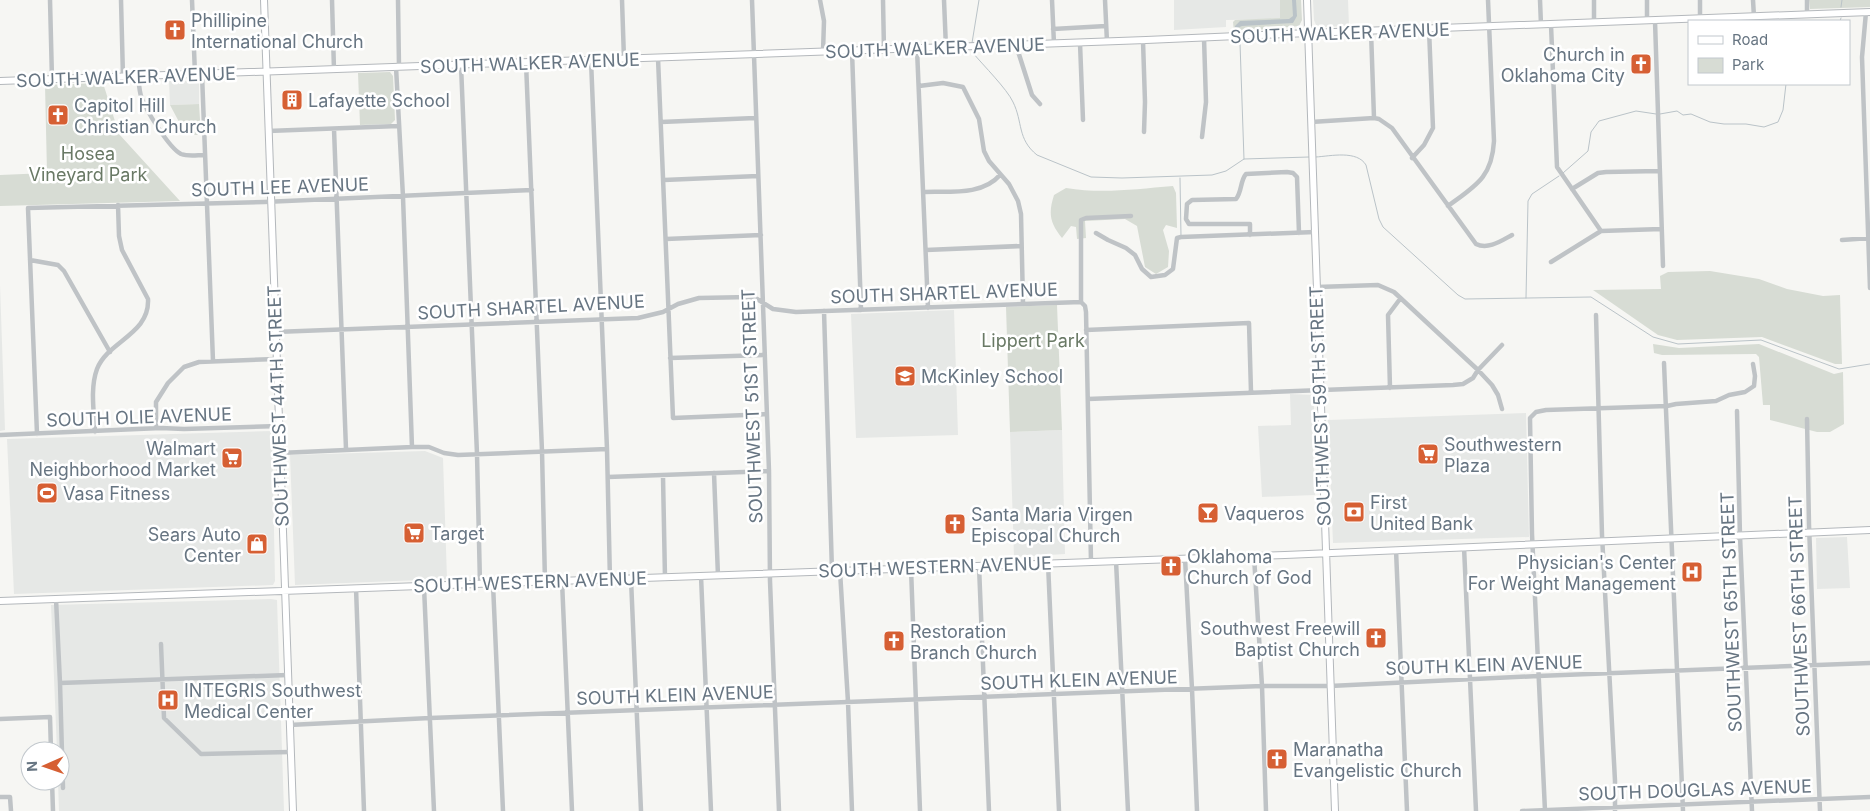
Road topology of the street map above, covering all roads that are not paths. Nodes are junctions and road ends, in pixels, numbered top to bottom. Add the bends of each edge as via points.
1 (50, 0) edge
2 (121, 0) edge
3 (192, 0) edge
4 (264, 0) edge
5 (332, 0) edge
6 (398, 0) edge
7 (622, 0) edge
8 (752, 0) edge
9 (820, 0) edge
10 (883, 0) edge
11 (944, 0) edge
12 (1052, 0) edge
13 (1105, 0) edge
14 (1307, 0) edge
15 (1488, 0) edge
16 (1540, 0) edge
17 (1594, 0) edge
18 (1647, 0) edge
19 (1700, 0) edge
20 (1753, 0) edge
21 (1807, 0) edge
22 (1868, 12) edge
23 (1807, 15) junction
24 (1754, 16) junction
25 (1700, 19) junction
26 (1647, 21) junction
27 (1655, 21) junction
28 (1594, 23) junction
29 (1541, 25) junction
30 (1551, 25) junction
31 (1106, 26) junction
32 (1489, 27) junction
33 (1053, 29) junction
34 (1429, 29) junction
35 (1370, 31) junction
36 (1308, 33) junction
37 (1204, 38) junction
38 (1143, 40) junction
39 (1080, 42) junction
40 (1107, 42) junction
41 (1054, 44) junction
42 (1016, 45) junction
43 (917, 48) junction
44 (946, 48) junction
45 (884, 50) junction
46 (852, 51) junction
47 (823, 52) junction
48 (753, 54) junction
49 (658, 58) junction
50 (624, 59) junction
51 (591, 60) junction
52 (526, 62) junction
53 (461, 65) junction
54 (398, 67) junction
55 (334, 70) junction
56 (266, 72) junction
57 (195, 74) junction
58 (202, 74) junction
59 (138, 76) junction
60 (122, 77) junction
61 (52, 80) junction
62 (0, 81) edge
63 (918, 86) junction
64 (1040, 104) dead end
65 (755, 118) junction
66 (1374, 118) junction
67 (1083, 120) dead end
68 (661, 122) junction
69 (1311, 122) junction
70 (398, 126) junction
71 (334, 129) junction
72 (268, 131) junction
73 (1144, 132) dead end
74 (1202, 137) dead end
75 (205, 155) junction
76 (1412, 158) junction
77 (1659, 172) junction
78 (1000, 175) junction
79 (758, 176) junction
80 (664, 180) junction
81 (1572, 189) junction
82 (532, 190) junction
83 (924, 192) junction
84 (467, 194) junction
85 (403, 197) junction
86 (337, 199) junction
87 (270, 202) junction
88 (206, 204) junction
89 (118, 205) junction
90 (1448, 206) junction
91 (1131, 216) dead end
92 (1662, 228) junction
93 (1601, 231) junction
94 (1096, 232) dead end
95 (1315, 232) junction
96 (1298, 233) junction
97 (761, 235) junction
98 (1250, 235) junction
99 (1512, 235) dead end
100 (1869, 238) edge
101 (666, 239) junction
102 (1842, 240) dead end
103 (1021, 246) junction
104 (926, 250) junction
105 (30, 260) junction
106 (1551, 262) dead end
107 (1663, 266) dead end
108 (1317, 287) junction
109 (1870, 288) edge
110 (1400, 299) junction
111 (764, 302) junction
112 (1081, 302) junction
113 (1023, 304) junction
114 (928, 308) junction
115 (669, 309) junction
116 (862, 310) junction
117 (824, 311) junction
118 (1596, 315) dead end
119 (602, 320) junction
120 (537, 321) junction
121 (472, 324) junction
122 (407, 326) junction
123 (342, 330) junction
124 (1086, 330) junction
125 (275, 332) junction
126 (1502, 345) dead end
127 (110, 352) junction
128 (766, 355) junction
129 (670, 358) junction
130 (276, 359) junction
131 (213, 361) junction
132 (1664, 363) dead end
133 (1753, 364) dead end
134 (1478, 370) junction
135 (1390, 388) junction
136 (1320, 391) junction
137 (1252, 392) junction
138 (1088, 400) junction
139 (1667, 406) junction
140 (1502, 409) dead end
141 (1598, 410) junction
142 (1737, 411) dead end
143 (767, 414) junction
144 (1807, 419) dead end
145 (279, 426) junction
146 (156, 428) junction
147 (95, 432) junction
148 (37, 434) junction
149 (0, 435) edge
150 (412, 447) junction
151 (346, 448) junction
152 (607, 449) junction
153 (542, 451) junction
154 (280, 453) junction
155 (477, 454) junction
156 (769, 471) junction
157 (714, 473) junction
158 (663, 476) junction
159 (608, 477) junction
160 (1870, 530) edge
161 (1809, 533) junction
162 (1740, 536) junction
163 (1671, 539) junction
164 (1602, 542) junction
165 (1533, 545) junction
166 (1464, 547) junction
167 (1396, 550) junction
168 (1325, 553) junction
169 (1254, 556) junction
170 (1185, 558) junction
171 (1116, 561) junction
172 (1091, 562) junction
173 (1048, 563) junction
174 (979, 566) junction
175 (910, 568) junction
176 (832, 571) junction
177 (840, 571) junction
178 (770, 574) junction
179 (701, 576) junction
180 (718, 576) junction
181 (664, 578) junction
182 (631, 579) junction
183 (610, 580) junction
184 (545, 582) junction
185 (562, 582) junction
186 (480, 584) junction
187 (494, 584) junction
188 (424, 586) junction
189 (356, 588) junction
190 (285, 592) junction
191 (56, 599) junction
192 (0, 601) edge
193 (161, 644) dead end
194 (1870, 663) edge
195 (1815, 664) junction
196 (1747, 667) junction
197 (1678, 670) junction
198 (1609, 674) junction
199 (288, 675) junction
200 (1538, 676) junction
201 (162, 679) junction
202 (1469, 680) junction
203 (1402, 682) junction
204 (60, 683) junction
205 (1262, 686) junction
206 (1330, 686) junction
207 (1192, 690) junction
208 (1121, 693) junction
209 (1055, 695) junction
210 (985, 697) junction
211 (916, 700) junction
212 (848, 702) junction
213 (776, 706) junction
214 (707, 707) junction
215 (637, 710) junction
216 (569, 713) junction
217 (499, 716) junction
218 (430, 718) junction
219 (0, 719) edge
220 (360, 722) junction
221 (289, 725) junction
222 (51, 741) edge
223 (61, 741) edge
224 (290, 752) junction
225 (52, 791) edge
226 (1870, 796) edge
227 (0, 798) edge
228 (1819, 799) junction
229 (1752, 801) junction
230 (1683, 805) junction
231 (1615, 809) edge
232 (11, 811) edge
233 (53, 811) edge
234 (293, 811) edge
235 (364, 811) edge
236 (434, 811) edge
237 (503, 811) edge
238 (572, 811) edge
239 (641, 811) edge
240 (711, 811) edge
241 (780, 811) edge
242 (852, 811) edge
243 (920, 811) edge
244 (989, 811) edge
245 (1059, 811) edge
246 (1128, 811) edge
247 (1197, 811) edge
248 (1266, 811) edge
249 (1335, 811) edge
250 (1407, 811) edge
251 (1476, 811) edge
252 (1522, 811) edge
253 (1545, 811) edge
254 (1684, 811) edge
255 (1752, 811) edge
256 (1820, 811) edge

1 - 61 street
2 - 60 street
3 - 57 street
4 - 56 main road, SOUTHWEST 44TH STREET
5 - 55 street
6 - 54 street
7 - 50 street
8 - 48 street, SOUTHWEST 51ST STREET
9 - 47 street via 824,21
10 - 45 street
11 - 44 street
12 - 33 street
13 - 31 street
14 - 36 main road, SOUTHWEST 59TH STREET
15 - 32 street
16 - 29 street
17 - 28 street
18 - 26 street
19 - 25 street
20 - 24 street
21 - 23 street
22 - 23 main road, SOUTH WALKER AVENUE
22 - 100 street via 1862,57
23 - 24 main road, SOUTH WALKER AVENUE
24 - 25 main road, SOUTH WALKER AVENUE
25 - 27 main road, SOUTH WALKER AVENUE
26 - 27 main road, SOUTH WALKER AVENUE
26 - 28 main road, SOUTH WALKER AVENUE
27 - 77 street
28 - 30 main road, SOUTH WALKER AVENUE
29 - 30 main road, SOUTH WALKER AVENUE
29 - 32 main road, SOUTH WALKER AVENUE
30 - 81 street via 1557,167
31 - 33 street
31 - 40 street
32 - 34 main road, SOUTH WALKER AVENUE
32 - 90 street via 1493,157 1484,176
33 - 41 street
34 - 35 main road, SOUTH WALKER AVENUE
34 - 76 street via 1433,128
35 - 36 main road, SOUTH WALKER AVENUE
35 - 66 street
36 - 37 main road, SOUTH WALKER AVENUE
36 - 69 main road, SOUTHWEST 59TH STREET
37 - 38 main road, SOUTH WALKER AVENUE
37 - 74 street via 1206,102
38 - 40 main road, SOUTH WALKER AVENUE
38 - 73 street
39 - 40 main road, SOUTH WALKER AVENUE
39 - 41 main road, SOUTH WALKER AVENUE
39 - 67 street
41 - 42 main road, SOUTH WALKER AVENUE
42 - 44 main road, SOUTH WALKER AVENUE
42 - 64 street via 1032,95
43 - 44 main road, SOUTH WALKER AVENUE
43 - 45 main road, SOUTH WALKER AVENUE
43 - 63 street
45 - 46 main road, SOUTH WALKER AVENUE
46 - 47 main road, SOUTH WALKER AVENUE
46 - 116 street
47 - 48 main road, SOUTH WALKER AVENUE
48 - 49 main road, SOUTH WALKER AVENUE
48 - 65 street, SOUTHWEST 51ST STREET
49 - 50 main road, SOUTH WALKER AVENUE
49 - 68 street
50 - 51 main road, SOUTH WALKER AVENUE
51 - 52 main road, SOUTH WALKER AVENUE
51 - 119 street
52 - 53 main road, SOUTH WALKER AVENUE
52 - 82 street
53 - 54 main road, SOUTH WALKER AVENUE
53 - 84 street
54 - 55 main road, SOUTH WALKER AVENUE
54 - 70 street
55 - 56 main road, SOUTH WALKER AVENUE
56 - 58 main road, SOUTH WALKER AVENUE
56 - 72 main road, SOUTHWEST 44TH STREET
57 - 58 main road, SOUTH WALKER AVENUE
57 - 59 main road, SOUTH WALKER AVENUE
58 - 75 street
59 - 60 main road, SOUTH WALKER AVENUE
59 - 75 street via 147,110 175,149 190,156
60 - 61 main road, SOUTH WALKER AVENUE
61 - 62 main road, SOUTH WALKER AVENUE
63 - 78 street via 943,83 962,87 979,119 984,151
63 - 83 street
65 - 68 street
65 - 79 street, SOUTHWEST 51ST STREET
66 - 69 street
66 - 76 street via 1392,128
68 - 80 street
69 - 95 main road, SOUTHWEST 59TH STREET
70 - 71 street
70 - 85 street
71 - 72 street
71 - 86 street
72 - 87 main road, SOUTHWEST 44TH STREET
75 - 88 street
76 - 90 street
77 - 81 street via 1598,173
77 - 92 street
78 - 83 street via 978,189
78 - 103 street via 1018,201
79 - 80 street
79 - 97 street, SOUTHWEST 51ST STREET
80 - 101 street
81 - 93 street
82 - 84 street, SOUTH LEE AVENUE
82 - 120 street
83 - 104 street
84 - 85 street, SOUTH LEE AVENUE
84 - 121 street
85 - 86 street, SOUTH LEE AVENUE
85 - 122 street
86 - 87 street, SOUTH LEE AVENUE
86 - 123 street
87 - 88 street, SOUTH LEE AVENUE
87 - 125 main road, SOUTHWEST 44TH STREET
88 - 89 street, SOUTH LEE AVENUE
88 - 131 street
89 - 105 street, SOUTH LEE AVENUE via 28,208
89 - 127 street via 122,250 149,306 144,320
90 - 99 street via 1470,238 1481,247
91 - 112 street via 1081,220
92 - 93 street
92 - 107 street
93 - 106 street
94 - 98 street via 1135,255 1142,269 1151,277 1165,275 1173,269 1177,238
95 - 96 street
95 - 108 main road, SOUTHWEST 59TH STREET
96 - 98 street
96 - 98 street via 1297,177 1290,172 1246,174 1236,198 1192,200 1187,204 1189,224 1250,224
97 - 101 street
97 - 111 street, SOUTHWEST 51ST STREET
100 - 102 street
100 - 109 street
101 - 115 street
103 - 104 street
103 - 113 street
104 - 114 street
105 - 127 street via 58,266 64,271
105 - 148 street
108 - 110 street via 1378,285 1394,292
108 - 136 main road, SOUTHWEST 59TH STREET
110 - 134 street
110 - 135 street via 1388,315
111 - 115 street, SOUTH SHARTEL AVENUE via 741,296 699,298
111 - 117 street, SOUTH SHARTEL AVENUE via 782,311
111 - 128 street, SOUTHWEST 51ST STREET
112 - 113 street, SOUTH SHARTEL AVENUE
112 - 124 street via 1085,306
113 - 114 street, SOUTH SHARTEL AVENUE
114 - 116 street, SOUTH SHARTEL AVENUE
115 - 119 street, SOUTH SHARTEL AVENUE via 638,318
115 - 129 street
116 - 117 street, SOUTH SHARTEL AVENUE
117 - 176 street
118 - 141 street
119 - 120 street, SOUTH SHARTEL AVENUE
119 - 152 street
120 - 121 street, SOUTH SHARTEL AVENUE
120 - 153 street
121 - 122 street, SOUTH SHARTEL AVENUE
121 - 155 street
122 - 123 street, SOUTH SHARTEL AVENUE
122 - 150 street
123 - 125 street, SOUTH SHARTEL AVENUE
123 - 151 street
124 - 137 street via 1249,323
124 - 138 street
125 - 130 main road, SOUTHWEST 44TH STREET
126 - 134 street
127 - 147 street via 98,369 94,384
128 - 129 street
128 - 143 street, SOUTHWEST 51ST STREET
129 - 143 street via 673,418
130 - 131 street
130 - 145 main road, SOUTHWEST 44TH STREET
131 - 146 street via 192,364 168,383 156,402
132 - 139 street
133 - 139 street via 1754,386 1745,392 1716,401
134 - 135 street via 1463,384
134 - 140 street via 1495,390
135 - 136 street
136 - 137 street
136 - 168 main road, SOUTHWEST 59TH STREET
137 - 138 street
138 - 172 street
139 - 141 street
139 - 163 street
141 - 164 street
141 - 165 street via 1546,410 1532,414
142 - 162 street, SOUTHWEST 65TH STREET
143 - 156 street, SOUTHWEST 51ST STREET
144 - 161 street, SOUTHWEST 66TH STREET
145 - 146 street, SOUTH OLIE AVENUE
145 - 154 main road, SOUTHWEST 44TH STREET
146 - 147 street, SOUTH OLIE AVENUE
147 - 148 street, SOUTH OLIE AVENUE
148 - 149 street, SOUTH OLIE AVENUE
150 - 151 street
150 - 155 street via 429,447 450,454
151 - 154 street
152 - 153 street
152 - 159 street
153 - 155 street
153 - 184 street
154 - 190 main road, SOUTHWEST 44TH STREET
155 - 186 street
156 - 157 street
156 - 178 street, SOUTHWEST 51ST STREET
157 - 158 street
157 - 180 street
158 - 159 street
158 - 181 street
159 - 183 street
160 - 161 main road, SOUTH WESTERN AVENUE
161 - 162 main road, SOUTH WESTERN AVENUE
161 - 195 street, SOUTHWEST 66TH STREET
162 - 163 main road, SOUTH WESTERN AVENUE
162 - 196 street, SOUTHWEST 65TH STREET
163 - 164 main road, SOUTH WESTERN AVENUE
163 - 197 street
164 - 165 main road, SOUTH WESTERN AVENUE
164 - 198 street
165 - 166 main road, SOUTH WESTERN AVENUE
165 - 200 street
166 - 167 main road, SOUTH WESTERN AVENUE
166 - 202 street
167 - 168 main road, SOUTH WESTERN AVENUE
167 - 203 street
168 - 169 main road, SOUTH WESTERN AVENUE
168 - 206 main road, SOUTHWEST 59TH STREET
169 - 170 main road, SOUTH WESTERN AVENUE
169 - 205 street
170 - 171 main road, SOUTH WESTERN AVENUE
170 - 207 street
171 - 172 main road, SOUTH WESTERN AVENUE
171 - 208 street
172 - 173 main road, SOUTH WESTERN AVENUE
173 - 174 main road, SOUTH WESTERN AVENUE
173 - 209 street
174 - 175 main road, SOUTH WESTERN AVENUE
174 - 210 street
175 - 177 main road, SOUTH WESTERN AVENUE
175 - 211 street
176 - 177 main road, SOUTH WESTERN AVENUE
176 - 178 main road, SOUTH WESTERN AVENUE
177 - 212 street
178 - 180 main road, SOUTH WESTERN AVENUE
178 - 213 street, SOUTHWEST 51ST STREET
179 - 180 main road, SOUTH WESTERN AVENUE
179 - 181 main road, SOUTH WESTERN AVENUE
179 - 214 street
181 - 182 main road, SOUTH WESTERN AVENUE
182 - 183 main road, SOUTH WESTERN AVENUE
182 - 215 street
183 - 185 main road, SOUTH WESTERN AVENUE
184 - 185 main road, SOUTH WESTERN AVENUE
184 - 187 main road, SOUTH WESTERN AVENUE
185 - 216 street
186 - 187 main road, SOUTH WESTERN AVENUE
186 - 188 main road, SOUTH WESTERN AVENUE
187 - 217 street
188 - 189 main road, SOUTH WESTERN AVENUE
188 - 218 street
189 - 190 main road, SOUTH WESTERN AVENUE
189 - 220 street
190 - 191 main road, SOUTH WESTERN AVENUE
190 - 199 main road, SOUTHWEST 44TH STREET
191 - 192 main road, SOUTH WESTERN AVENUE
191 - 204 street
193 - 201 street
194 - 195 street, SOUTH KLEIN AVENUE
195 - 196 street, SOUTH KLEIN AVENUE
195 - 228 street, SOUTHWEST 66TH STREET
196 - 197 street, SOUTH KLEIN AVENUE
196 - 229 street, SOUTHWEST 65TH STREET
197 - 198 street, SOUTH KLEIN AVENUE
197 - 230 street
198 - 200 street, SOUTH KLEIN AVENUE
198 - 231 street
199 - 201 street
199 - 221 main road, SOUTHWEST 44TH STREET
200 - 202 street, SOUTH KLEIN AVENUE
200 - 253 street
201 - 204 street
201 - 224 street via 164,718 200,754
202 - 203 street, SOUTH KLEIN AVENUE
202 - 251 street
203 - 206 street, SOUTH KLEIN AVENUE
203 - 250 street
204 - 223 street
205 - 206 street, SOUTH KLEIN AVENUE
205 - 207 street, SOUTH KLEIN AVENUE
205 - 248 street
206 - 249 main road, SOUTHWEST 59TH STREET
207 - 208 street, SOUTH KLEIN AVENUE
207 - 247 street
208 - 209 street, SOUTH KLEIN AVENUE
208 - 246 street
209 - 210 street, SOUTH KLEIN AVENUE
209 - 245 street
210 - 211 street, SOUTH KLEIN AVENUE
210 - 244 street
211 - 212 street, SOUTH KLEIN AVENUE
211 - 243 street
212 - 213 street, SOUTH KLEIN AVENUE
212 - 242 street
213 - 214 street, SOUTH KLEIN AVENUE
213 - 241 street, SOUTHWEST 51ST STREET
214 - 215 street, SOUTH KLEIN AVENUE
214 - 240 street
215 - 216 street, SOUTH KLEIN AVENUE
215 - 239 street
216 - 217 street, SOUTH KLEIN AVENUE
216 - 238 street
217 - 218 street, SOUTH KLEIN AVENUE
217 - 237 street
218 - 220 street, SOUTH KLEIN AVENUE
218 - 236 street
219 - 222 street via 50,718
220 - 221 street, SOUTH KLEIN AVENUE
220 - 235 street
221 - 224 main road, SOUTHWEST 44TH STREET
224 - 234 main road, SOUTHWEST 44TH STREET
225 - 233 street
226 - 228 street, SOUTH DOUGLAS AVENUE
227 - 232 street via 10,797
228 - 229 street, SOUTH DOUGLAS AVENUE
228 - 256 street, SOUTHWEST 66TH STREET
229 - 230 street, SOUTH DOUGLAS AVENUE
229 - 255 street, SOUTHWEST 65TH STREET
230 - 231 street, SOUTH DOUGLAS AVENUE
230 - 254 street
231 - 253 street, SOUTH DOUGLAS AVENUE
252 - 253 street, SOUTH DOUGLAS AVENUE

